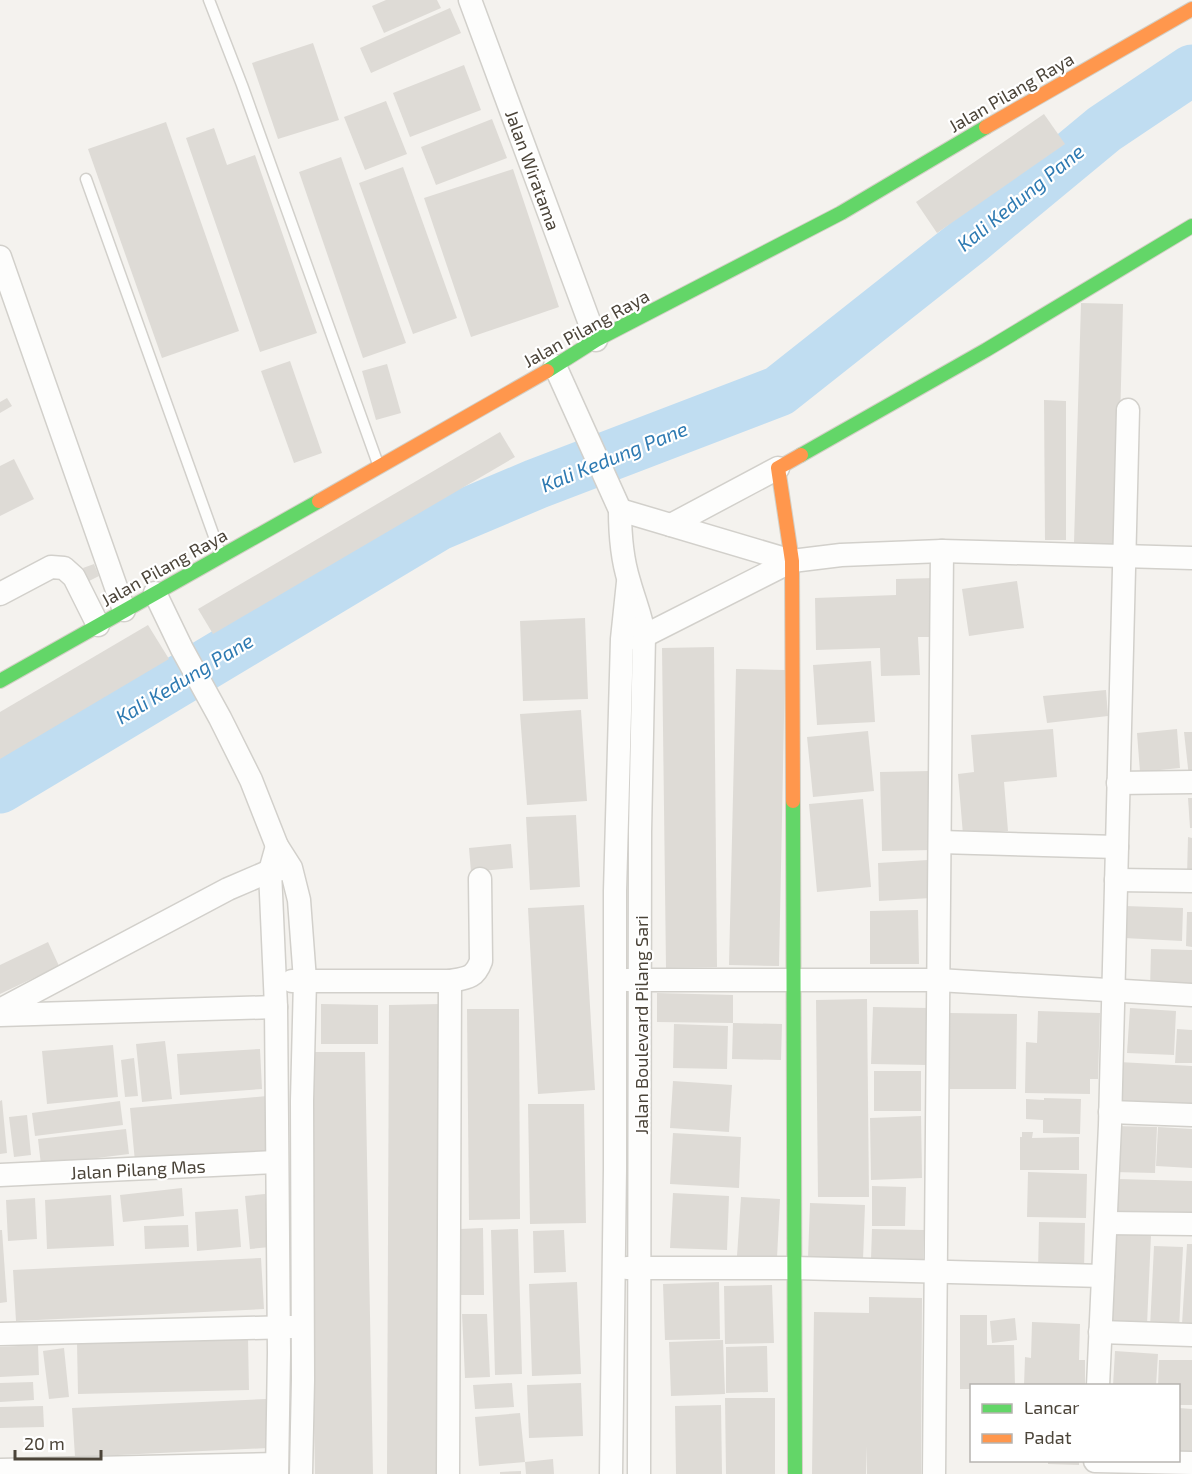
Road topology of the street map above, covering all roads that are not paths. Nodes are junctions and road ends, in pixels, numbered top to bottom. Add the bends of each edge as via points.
1 (209, 0) edge
2 (470, 0) edge
3 (1192, 9) edge
4 (86, 179) dead end
5 (1192, 226) edge
6 (0, 257) edge
7 (596, 340) junction
8 (555, 366) junction
9 (1128, 411) dead end
10 (379, 467) junction
11 (778, 468) junction
12 (617, 502) junction
13 (670, 525) junction
14 (942, 551) junction
15 (221, 556) junction
16 (1126, 557) junction
17 (1192, 558) edge
18 (792, 561) junction
19 (628, 579) junction
20 (155, 593) junction
21 (0, 594) edge
22 (124, 610) junction
23 (98, 625) junction
24 (644, 636) junction
25 (622, 639) junction
26 (0, 681) edge
27 (1192, 782) edge
28 (1118, 783) junction
29 (940, 842) junction
30 (1117, 847) junction
31 (281, 869) junction
32 (480, 879) dead end
33 (1116, 880) junction
34 (1192, 881) edge
35 (641, 979) junction
36 (792, 979) junction
37 (305, 980) junction
38 (614, 980) junction
39 (938, 980) junction
40 (450, 981) junction
41 (275, 982) junction
42 (1113, 990) junction
43 (1192, 995) edge
44 (276, 1007) junction
45 (0, 1010) edge
46 (0, 1016) edge
47 (1110, 1112) junction
48 (1192, 1115) edge
49 (276, 1162) junction
50 (0, 1175) edge
51 (1106, 1223) junction
52 (1192, 1224) edge
53 (613, 1268) junction
54 (640, 1268) junction
55 (795, 1268) junction
56 (937, 1271) junction
57 (1103, 1276) junction
58 (303, 1327) junction
59 (279, 1328) junction
60 (1100, 1332) junction
61 (0, 1334) edge
62 (1192, 1335) edge
63 (1098, 1384) edge
64 (1192, 1463) edge
65 (1095, 1465) edge
66 (278, 1469) edge
67 (0, 1470) edge
68 (132, 1471) edge
69 (301, 1474) edge
70 (448, 1474) edge
71 (611, 1474) edge
72 (639, 1474) edge
73 (795, 1474) edge
74 (934, 1474) edge

1 - 10 lane
2 - 7 street, Jalan Wiratama
3 - 7 main road, Jalan Pilang Raya via 841,213
4 - 15 lane
5 - 11 main road via 1012,336
6 - 22 street
7 - 8 main road, Jalan Pilang Raya
8 - 10 main road, Jalan Pilang Raya
8 - 12 street, Jalan Boulevard Pilang Sari
9 - 16 street
10 - 15 main road, Jalan Pilang Raya
11 - 13 street
11 - 18 main road
12 - 13 street
12 - 19 street, Jalan Boulevard Pilang Sari
13 - 18 street
14 - 16 street
14 - 18 street
14 - 29 street
15 - 20 main road, Jalan Pilang Raya
16 - 17 street
16 - 28 street
18 - 24 street
18 - 36 main road
19 - 24 street, Jalan Boulevard Pilang Sari via 642,617
19 - 25 street, Jalan Boulevard Pilang Sari
20 - 22 main road, Jalan Pilang Raya
20 - 31 street via 251,780 277,846
21 - 23 street via 51,567 64,568 74,577
22 - 23 main road, Jalan Pilang Raya
23 - 26 main road, Jalan Pilang Raya
24 - 25 street
24 - 35 street, Jalan Boulevard Pilang Sari
25 - 38 street, Jalan Boulevard Pilang Sari
27 - 28 street
28 - 30 street
29 - 30 street
29 - 39 street
30 - 33 street
31 - 37 street via 299,900
31 - 41 street
31 - 45 street via 182,912
32 - 40 street via 482,961 470,977
33 - 34 street
33 - 42 street
35 - 36 street
35 - 38 street
35 - 54 street, Jalan Boulevard Pilang Sari
36 - 39 street
36 - 55 main road
37 - 40 street
37 - 41 street
37 - 58 street
38 - 53 street, Jalan Boulevard Pilang Sari
39 - 42 street
39 - 56 street
40 - 70 street
41 - 44 street
42 - 43 street
42 - 47 street
44 - 46 street
44 - 49 street
47 - 48 street
47 - 51 street
49 - 50 street, Jalan Pilang Mas
49 - 59 street
51 - 52 street
51 - 57 street
53 - 54 street
53 - 71 street, Jalan Boulevard Pilang Sari
54 - 55 street
54 - 72 street, Jalan Boulevard Pilang Sari
55 - 56 street
55 - 73 main road
56 - 57 street
56 - 74 street
57 - 60 street
58 - 59 street
58 - 69 street
59 - 61 street
59 - 66 street
60 - 62 street
60 - 63 street
64 - 65 street
66 - 68 street
67 - 68 street

